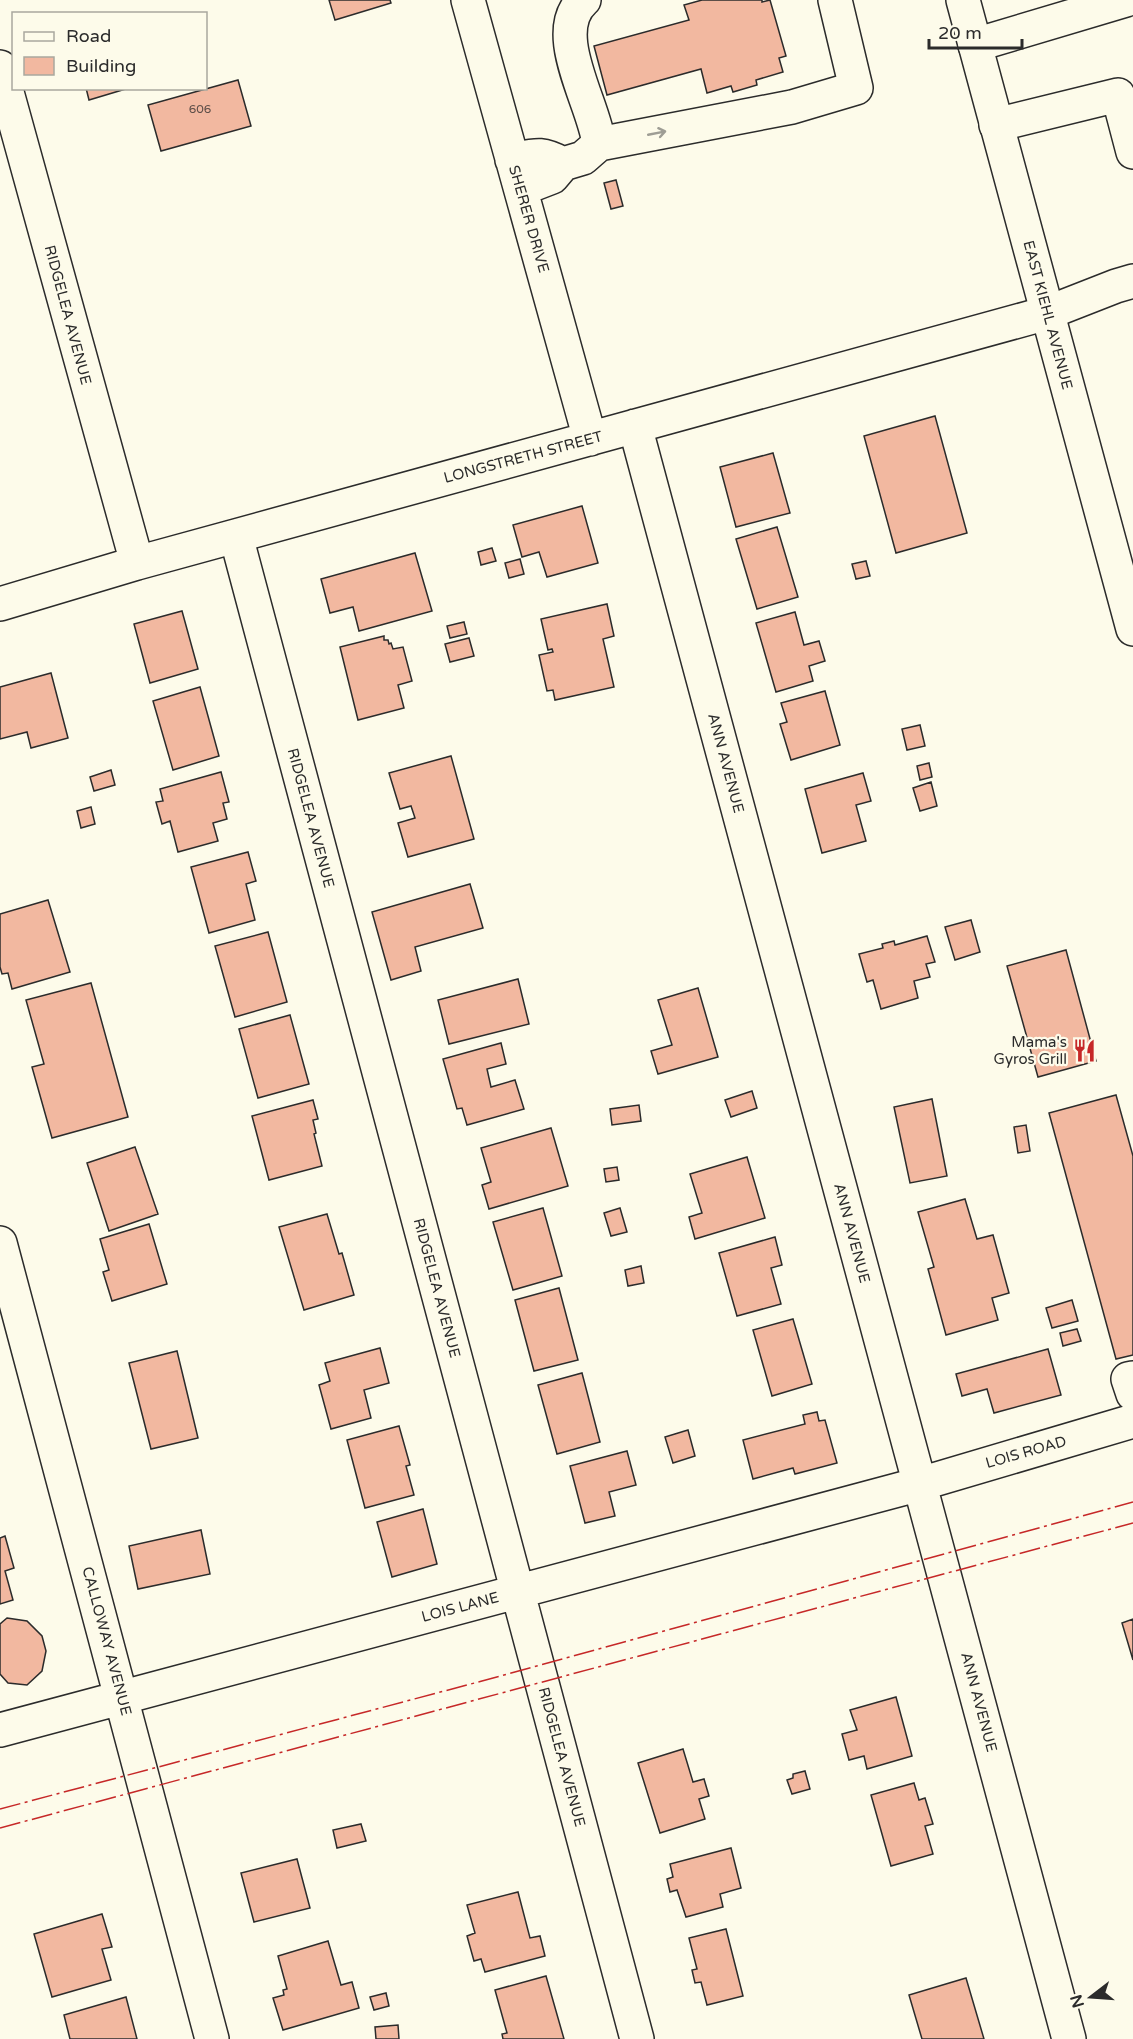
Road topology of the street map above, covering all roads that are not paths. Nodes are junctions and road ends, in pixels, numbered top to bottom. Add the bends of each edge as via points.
1 (468, 0) edge
2 (584, 0) edge
3 (835, 0) edge
4 (963, 0) edge
5 (1126, 0) edge
6 (1066, 8) edge
7 (975, 45) junction
8 (0, 67) edge
9 (996, 125) junction
10 (599, 144) junction
11 (1133, 152) edge
12 (517, 175) junction
13 (1133, 281) edge
14 (1047, 313) junction
15 (635, 426) junction
16 (590, 439) junction
17 (236, 536) junction
18 (137, 563) junction
19 (0, 604) edge
20 (1133, 629) edge
21 (0, 1243) edge
22 (1133, 1378) edge
23 (1133, 1394) edge
24 (1133, 1421) edge
25 (920, 1484) junction
26 (518, 1591) junction
27 (122, 1698) junction
28 (0, 1730) edge
29 (212, 2039) edge
30 (638, 2039) edge
31 (1069, 2039) edge

1 - 12 street, SHERER DRIVE
2 - 10 street via 577,5 569,27 573,61 598,130
10 -> 3 street via 792,107 856,88
4 - 7 street, EAST KIEHL AVENUE
5 - 6 street
6 - 7 street
7 - 9 street, EAST KIEHL AVENUE
8 - 18 street, RIDGELEA AVENUE
9 - 11 street via 1118,95
9 - 14 street, EAST KIEHL AVENUE
10 - 12 street via 583,158 563,164 552,177
12 - 16 street, SHERER DRIVE
13 - 14 street, LONGSTRETH STREET
14 - 15 street, LONGSTRETH STREET
14 - 20 street, EAST KIEHL AVENUE
15 - 16 street, LONGSTRETH STREET
15 - 25 street, ANN AVENUE
16 - 17 street, LONGSTRETH STREET
17 - 18 street, LONGSTRETH STREET
17 - 26 street, RIDGELEA AVENUE
18 - 19 street, LONGSTRETH STREET
21 - 27 street, CALLOWAY AVENUE
22 - 23 street via 1128,1379
24 - 25 street, LOIS ROAD
25 - 26 street, LOIS LANE
25 - 31 street, ANN AVENUE
26 - 27 street, LOIS LANE
26 - 30 street, RIDGELEA AVENUE
27 - 28 street, LOIS LANE
27 - 29 street, CALLOWAY AVENUE

